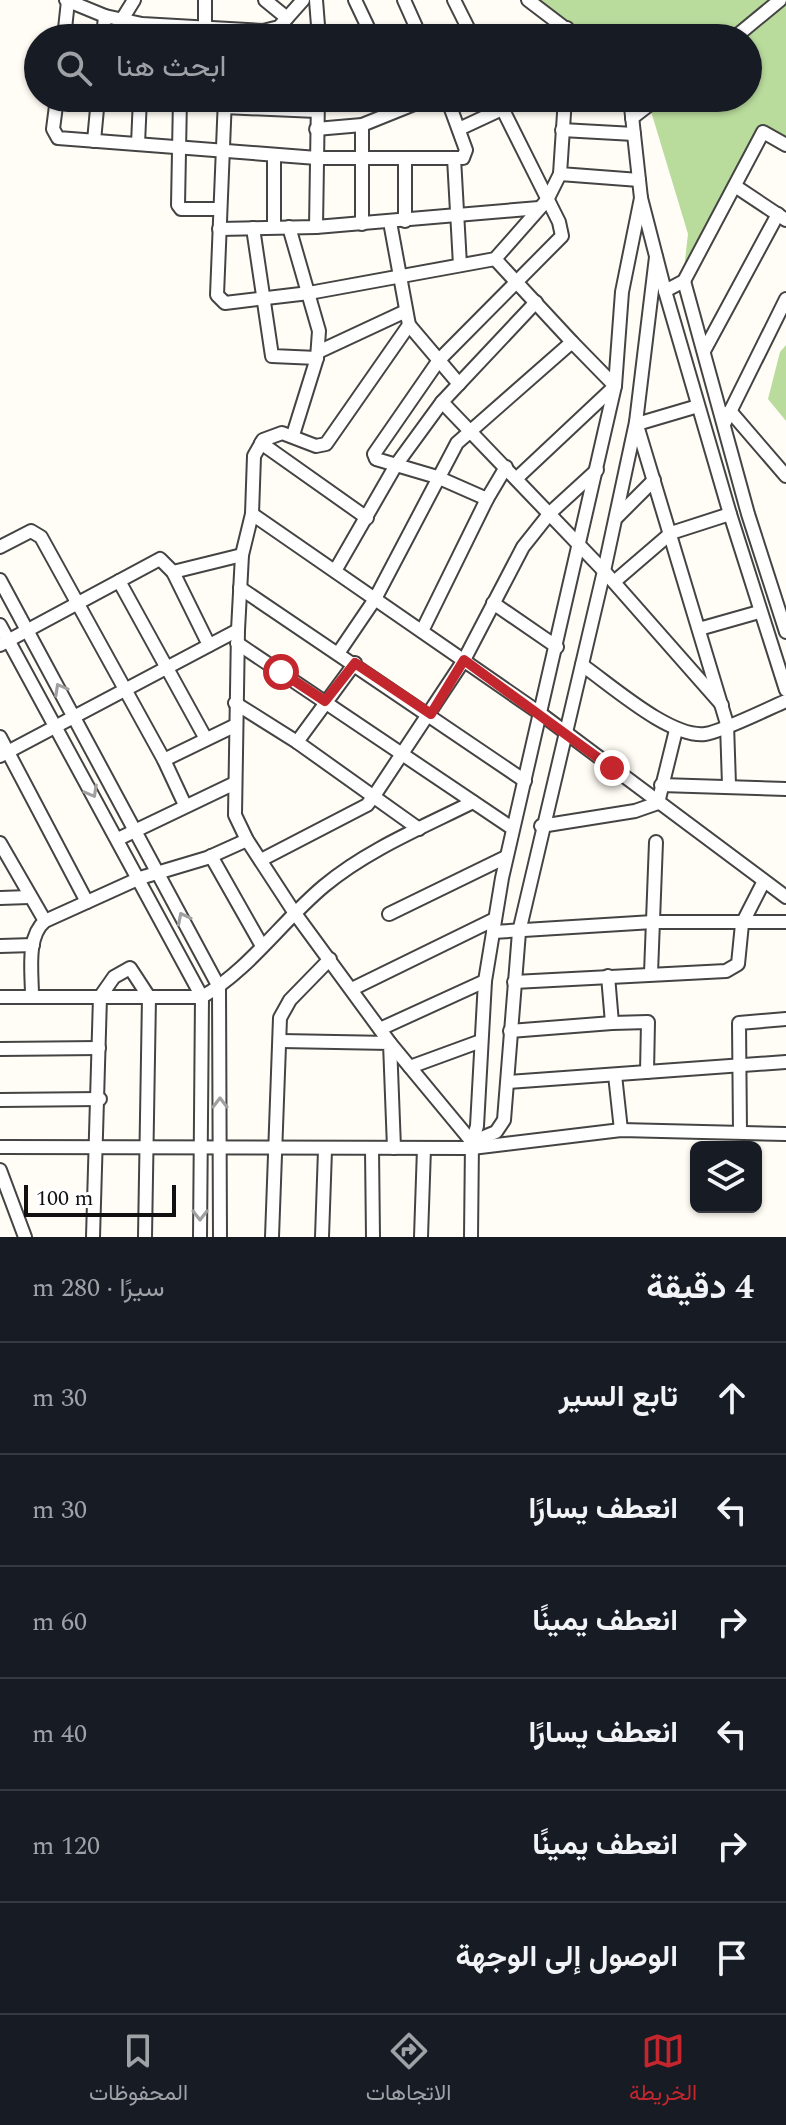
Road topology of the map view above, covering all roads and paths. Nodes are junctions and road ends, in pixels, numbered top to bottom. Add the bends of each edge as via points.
1 (67, 0) edge
2 (134, 0) edge
3 (205, 0) edge
4 (265, 0) edge
5 (303, 0) edge
6 (316, 0) edge
7 (355, 0) edge
8 (404, 0) edge
9 (454, 0) edge
10 (528, 0) edge
11 (780, 0) edge
12 (105, 16) junction
13 (287, 18) junction
14 (121, 21) junction
15 (65, 24) edge
16 (104, 24) edge
17 (142, 24) edge
18 (205, 24) edge
19 (282, 24) edge
20 (318, 24) edge
21 (366, 24) edge
22 (415, 24) edge
23 (466, 24) edge
24 (558, 24) edge
25 (751, 24) edge
26 (56, 112) edge
27 (97, 112) edge
28 (139, 112) edge
29 (179, 112) edge
30 (223, 112) edge
31 (317, 112) edge
32 (394, 112) edge
33 (452, 112) edge
34 (486, 112) edge
35 (503, 112) edge
36 (564, 112) edge
37 (631, 112) edge
38 (640, 112) edge
39 (632, 118) junction
40 (362, 125) junction
41 (316, 129) junction
42 (459, 129) junction
43 (562, 130) junction
44 (634, 134) junction
45 (94, 141) junction
46 (138, 144) junction
47 (786, 145) edge
48 (178, 149) junction
49 (221, 150) junction
50 (274, 155) junction
51 (317, 158) junction
52 (454, 158) junction
53 (405, 159) junction
54 (363, 160) junction
55 (560, 174) junction
56 (639, 180) junction
57 (735, 186) junction
58 (641, 198) junction
59 (543, 204) junction
60 (219, 209) junction
61 (456, 217) junction
62 (782, 217) edge
63 (405, 221) junction
64 (390, 222) junction
65 (362, 224) junction
66 (274, 227) junction
67 (289, 227) junction
68 (316, 227) junction
69 (253, 228) junction
70 (219, 229) junction
71 (656, 257) junction
72 (495, 259) junction
73 (460, 265) junction
74 (400, 276) junction
75 (514, 280) junction
76 (684, 281) junction
77 (665, 291) junction
78 (309, 293) junction
79 (263, 299) junction
80 (786, 299) edge
81 (536, 302) junction
82 (407, 318) junction
83 (572, 342) junction
84 (704, 351) junction
85 (318, 355) junction
86 (439, 360) junction
87 (459, 384) junction
88 (615, 386) junction
89 (442, 402) junction
90 (698, 406) junction
91 (730, 411) junction
92 (636, 423) junction
93 (724, 424) junction
94 (468, 431) junction
95 (293, 435) junction
96 (261, 443) junction
97 (396, 465) junction
98 (506, 467) junction
99 (597, 470) junction
100 (786, 476) edge
101 (437, 477) junction
102 (517, 478) junction
103 (654, 480) junction
104 (487, 499) junction
105 (550, 513) junction
106 (252, 514) junction
107 (730, 514) junction
108 (367, 518) junction
109 (615, 519) junction
110 (671, 533) junction
111 (580, 545) junction
112 (0, 547) edge
113 (242, 555) junction
114 (335, 571) junction
115 (604, 571) junction
116 (173, 572) junction
117 (0, 580) edge
118 (119, 581) junction
119 (614, 582) junction
120 (240, 588) junction
121 (375, 599) junction
122 (780, 601) edge
123 (493, 603) junction
124 (79, 604) junction
125 (758, 608) junction
126 (0, 625) edge
127 (699, 629) junction
128 (422, 631) junction
129 (28, 632) junction
130 (786, 632) edge
131 (237, 636) junction
132 (4, 643) edge
133 (209, 645) junction
134 (557, 647) junction
135 (339, 652) junction
136 (464, 660) junction
137 (355, 663) junction
138 (582, 665) junction
139 (167, 666) junction
140 (786, 690) edge
141 (124, 691) junction
142 (325, 701) junction
143 (786, 701) edge
144 (235, 703) junction
145 (722, 705) junction
146 (431, 714) junction
147 (541, 714) junction
148 (75, 716) junction
149 (727, 724) junction
150 (55, 726) junction
151 (234, 726) junction
152 (676, 730) junction
153 (565, 732) junction
154 (0, 737) edge
155 (206, 739) junction
156 (297, 742) junction
157 (402, 753) junction
158 (4, 754) edge
159 (164, 760) junction
160 (525, 781) junction
161 (235, 783) junction
162 (661, 785) junction
163 (729, 785) junction
164 (786, 789) edge
165 (374, 796) junction
166 (473, 802) junction
167 (658, 803) junction
168 (185, 805) junction
169 (541, 826) junction
170 (512, 828) junction
171 (419, 829) junction
172 (137, 831) junction
173 (118, 839) junction
174 (247, 840) junction
175 (656, 842) dead end
176 (0, 843) edge
177 (211, 856) junction
178 (506, 857) junction
179 (261, 860) junction
180 (160, 873) junction
181 (140, 878) junction
182 (764, 881) junction
183 (29, 897) junction
184 (786, 897) edge
185 (0, 898) edge
186 (87, 902) junction
187 (294, 912) junction
188 (389, 914) dead end
189 (45, 921) junction
190 (653, 922) junction
191 (786, 922) edge
192 (742, 924) junction
193 (494, 926) junction
194 (519, 932) junction
195 (33, 945) junction
196 (0, 946) edge
197 (262, 946) junction
198 (330, 959) junction
199 (651, 973) junction
200 (608, 976) junction
201 (485, 981) junction
202 (514, 982) junction
203 (219, 987) junction
204 (352, 989) junction
205 (32, 996) junction
206 (0, 997) edge
207 (100, 997) junction
208 (149, 997) junction
209 (202, 997) junction
210 (786, 1019) edge
211 (612, 1023) junction
212 (380, 1029) junction
213 (510, 1031) junction
214 (281, 1041) junction
215 (481, 1041) junction
216 (390, 1043) junction
217 (99, 1048) junction
218 (0, 1049) edge
219 (786, 1062) edge
220 (740, 1065) junction
221 (410, 1067) junction
222 (647, 1072) junction
223 (615, 1075) junction
224 (508, 1082) junction
225 (100, 1099) junction
226 (0, 1100) edge
227 (621, 1130) junction
228 (740, 1132) junction
229 (786, 1134) edge
230 (472, 1145) junction
231 (0, 1147) edge
232 (145, 1148) junction
233 (394, 1148) junction
234 (424, 1148) junction
235 (98, 1149) junction
236 (274, 1149) junction
237 (372, 1149) junction
238 (201, 1150) junction
239 (221, 1150) junction
240 (325, 1150) junction
241 (0, 1170) edge
242 (25, 1237) edge
243 (93, 1237) edge
244 (145, 1237) edge
245 (200, 1237) edge
246 (220, 1237) edge
247 (272, 1237) edge
248 (322, 1237) edge
249 (373, 1237) edge
250 (421, 1237) edge
251 (471, 1237) edge

1 - 12 street
1 - 15 street
2 - 14 street
3 - 18 street
4 - 13 street
5 - 13 street
6 - 20 street
7 - 21 street
8 - 22 street
9 - 23 street
10 - 24 street
11 - 25 street
12 - 14 street
12 - 16 street
13 - 19 street
14 - 17 street
26 - 45 street via 54,137
27 - 45 street
28 - 46 street
29 - 48 street
30 - 49 street
31 - 41 street
32 - 40 street
33 - 42 street
34 - 42 street
35 - 59 street
36 - 43 street
37 - 39 street
38 - 39 street
39 - 44 street
40 - 41 street
40 - 54 street
41 - 51 street
42 - 52 street via 466,153
43 - 44 street
43 - 55 street
44 - 56 street
45 - 46 street
46 - 48 street
47 - 57 street via 763,132
48 - 49 street
48 - 60 street via 179,207
49 - 50 street
49 - 60 street
50 - 51 street
50 - 66 street
51 - 54 street
51 - 68 street
52 - 53 street
52 - 61 street
53 - 54 street
53 - 63 street
54 - 65 street
55 - 56 street
55 - 59 street
56 - 58 street
57 - 62 street
57 - 76 street
58 - 71 street
58 - 88 street via 622,292
59 - 61 street
59 - 72 street
59 - 75 street via 562,236
60 - 70 street
61 - 63 street
61 - 73 street
62 - 84 street
63 - 64 street
64 - 65 street
64 - 74 street
65 - 68 street
66 - 67 street
66 - 69 street
67 - 68 street
67 - 78 street
69 - 70 street
69 - 79 street
70 - 79 street via 217,295 221,301
71 - 77 street
71 - 92 street
72 - 73 street
72 - 75 street
73 - 74 street
74 - 78 street
74 - 82 street
75 - 81 street
75 - 86 street
76 - 77 street
76 - 84 street
77 - 90 street
78 - 79 street
78 - 85 street via 319,331
79 - 85 street via 272,356
80 - 91 street
81 - 83 street
81 - 87 street
82 - 85 street
82 - 86 street
82 - 95 street via 326,444 316,446
83 - 88 street
83 - 94 street
84 - 93 street
85 - 95 street
86 - 87 street
86 - 97 street via 375,450 376,459
87 - 89 street
88 - 99 street
88 - 102 street
89 - 94 street
89 - 97 street
90 - 92 street
90 - 107 street
91 - 93 street
91 - 100 street
92 - 103 street
92 - 109 street
93 - 122 street
94 - 98 street
94 - 101 street
95 - 96 street via 276,434
96 - 106 street via 254,456
96 - 108 street
97 - 101 street
97 - 108 street
98 - 102 street
98 - 104 street
99 - 105 street
99 - 111 street
101 - 104 street
101 - 121 street
102 - 105 street
103 - 109 street
103 - 110 street
104 - 128 street
105 - 111 street
105 - 123 street via 523,547
106 - 113 street
106 - 114 street
107 - 110 street
107 - 125 street
108 - 114 street
109 - 115 street
110 - 119 street
110 - 127 street
111 - 115 street
111 - 134 street
112 - 124 street via 36,532
113 - 116 street
113 - 120 street
114 - 121 street
115 - 119 street
115 - 138 street
116 - 118 street via 160,559
116 - 133 street
117 - 129 street
118 - 124 street
118 - 139 street
119 - 145 street
120 - 131 street
120 - 135 street
121 - 128 street
121 - 135 street
122 - 125 street
122 - 130 street
123 - 134 street
123 - 136 street
124 - 129 street
124 - 141 street
125 - 127 street
125 - 140 street
126 - 132 street
127 - 145 street
128 - 136 street
129 - 132 street
148 -> 129 street
131 - 133 street
131 - 142 street
131 - 144 street
132 - 150 street
133 - 139 street
134 - 147 street
135 - 137 street
136 - 146 street
136 - 147 street
137 - 142 street
137 - 146 street
138 - 152 street
138 - 153 street
139 - 141 street
139 - 155 street
141 - 148 street
141 - 159 street
142 - 156 street
142 - 157 street
143 - 149 street
144 - 151 street
144 - 156 street
145 - 149 street
146 - 157 street
146 - 160 street
147 - 153 street
147 - 160 street
148 - 150 street
148 - 172 street
149 - 152 street via 703,734
149 - 163 street
150 - 158 street
150 -> 173 street
151 - 155 street
151 - 161 street
152 - 162 street
153 - 167 street
153 - 169 street
154 - 158 street
155 - 159 street
156 - 165 street
157 - 165 street
157 - 166 street
158 - 186 street
159 - 168 street
160 - 170 street
161 - 168 street
161 - 174 street via 235,815
162 - 163 street
162 - 167 street
163 - 164 street
165 - 171 street
165 - 179 street via 367,805
166 - 170 street
166 - 171 street
167 - 169 street
167 - 182 street
168 - 172 street
169 - 194 street
170 - 178 street
171 - 187 street via 341,872
172 - 173 street
172 - 180 street
173 - 181 street
174 - 177 street
174 - 179 street
175 - 190 street
176 - 183 street
177 - 180 street
177 - 197 street
178 - 188 street
178 - 193 street
179 - 187 street
180 - 181 street
203 -> 180 street
181 - 186 street
181 - 209 street
182 - 184 street
182 - 192 street
183 - 185 street
183 - 189 street
186 - 189 street
187 - 197 street
187 - 198 street
189 - 195 street
190 - 192 street
190 - 194 street
190 - 199 street
191 - 192 street
192 - 199 street via 738,964 732,968
193 - 194 street
193 - 201 street
193 - 204 street
194 - 202 street
195 - 196 street
195 - 205 street
197 - 203 street
198 - 204 street
198 - 214 street via 283,1009
199 - 200 street
200 - 202 street
200 - 211 street
201 - 212 street
201 - 215 street
202 - 213 street
203 - 209 street
239 -> 203 street
204 - 212 street
205 - 206 street
205 - 207 street
207 - 208 street
207 - 208 street via 114,977 130,968
207 - 217 street
208 - 209 street
208 - 232 street
209 - 238 street
210 - 220 street via 739,1023
211 - 213 street
211 - 222 street via 648,1022
212 - 216 street
213 - 224 street
214 - 216 street
214 - 236 street
215 - 221 street
215 - 230 street
216 - 221 street
216 - 233 street
217 - 218 street
217 - 225 street
219 - 220 street
220 - 222 street
220 - 228 street
221 - 230 street
222 - 223 street
223 - 224 street
223 - 227 street
224 - 230 street via 502,1125
225 - 226 street
225 - 235 street
227 - 228 street
227 - 230 street
228 - 229 street
230 - 234 street
230 - 251 street
231 - 235 street
232 - 235 street
232 - 238 street
232 - 244 street
233 - 234 street
233 - 237 street
234 - 250 street
235 - 243 street
236 - 239 street
236 - 240 street
236 - 247 street
237 - 240 street
237 - 249 street
238 - 239 street
238 -> 245 street
239 - 246 street
240 - 248 street
241 - 242 street

